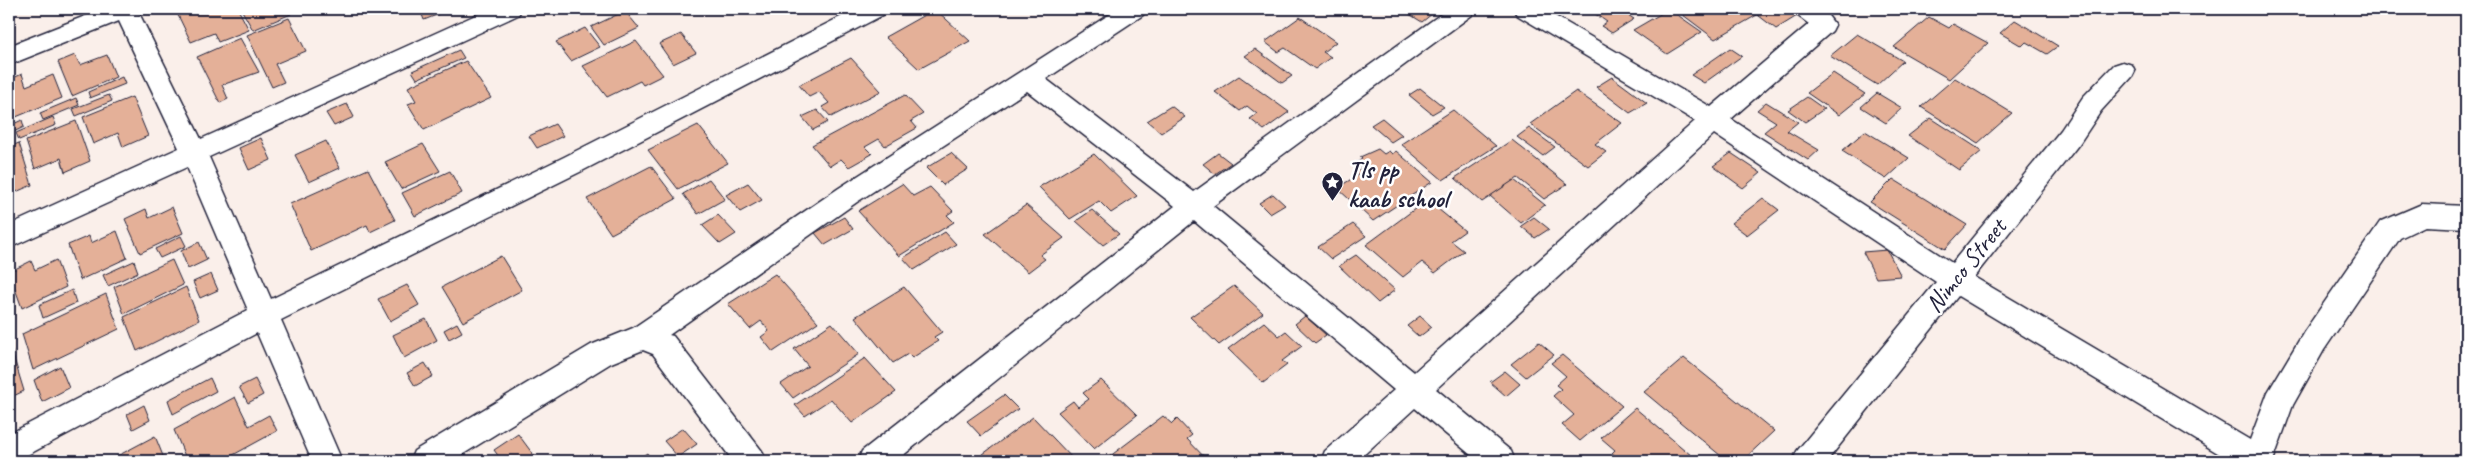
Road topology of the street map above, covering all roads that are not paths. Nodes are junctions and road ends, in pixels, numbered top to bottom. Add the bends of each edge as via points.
1 (125, 9) edge
2 (510, 9) edge
3 (875, 9) edge
4 (1133, 9) edge
5 (1464, 9) edge
6 (1526, 9) edge
7 (1805, 9) edge
8 (9, 56) edge
9 (2123, 71) dead end
10 (1028, 78) junction
11 (1713, 120) junction
12 (195, 154) junction
13 (1194, 206) junction
14 (2466, 218) edge
15 (9, 237) edge
16 (1954, 278) junction
17 (265, 315) junction
18 (643, 337) junction
19 (1416, 390) junction
20 (9, 449) edge
21 (327, 461) edge
22 (424, 461) edge
23 (751, 461) edge
24 (872, 461) edge
25 (1336, 461) edge
26 (1500, 461) edge
27 (1808, 461) edge
28 (2258, 461) edge

1 - 8 street
1 - 12 street
2 - 12 street
3 - 17 street via 572,164
4 - 10 street
5 - 13 street
6 - 11 street
7 - 11 street via 1823,25
9 - 16 street, Nimco Street via 2092,104 2070,137
10 - 13 street
10 - 18 street via 848,195
11 - 16 street
11 - 19 street
12 - 15 street
12 - 17 street
13 - 19 street
13 - 24 street
14 - 28 street via 2422,215 2390,230 2314,341 2279,401
16 - 27 street, Nimco Street
16 - 28 street
17 - 20 street
17 - 21 street
18 - 22 street via 601,354
18 - 23 street via 663,345
19 - 25 street
19 - 26 street

